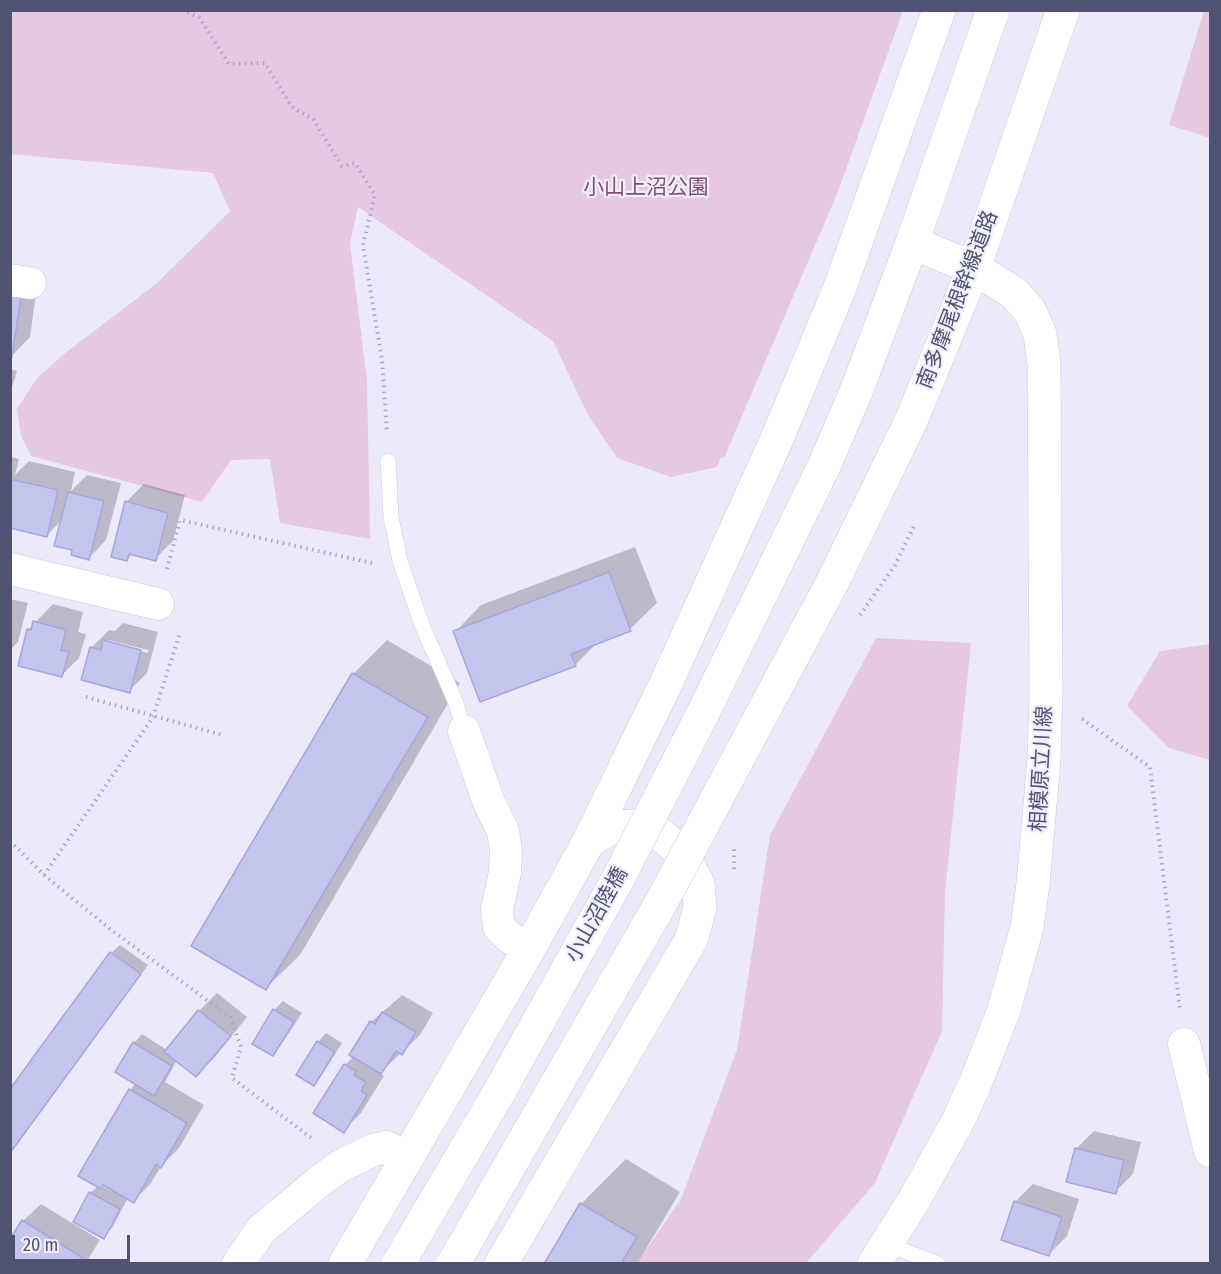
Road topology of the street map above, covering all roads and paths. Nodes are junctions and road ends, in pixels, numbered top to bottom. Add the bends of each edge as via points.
1 (182, 10) edge
2 (939, 10) edge
3 (993, 10) edge
4 (1063, 10) edge
5 (912, 243) junction
6 (974, 268) junction
7 (388, 461) joint
8 (915, 524) dead end
9 (169, 560) dead end
10 (373, 564) dead end
11 (10, 569) edge
12 (158, 604) dead end
13 (859, 616) dead end
14 (180, 633) dead end
15 (1046, 695) junction
16 (86, 697) dead end
17 (153, 717) junction
18 (464, 731) joint
19 (222, 735) dead end
20 (10, 841) edge
21 (589, 841) junction
22 (44, 875) junction
23 (529, 950) junction
24 (1185, 1044) joint
25 (1209, 1140) edge
26 (406, 1159) junction
27 (342, 1166) junction
28 (881, 1254) edge
29 (238, 1263) edge
30 (345, 1263) edge
31 (398, 1263) edge
32 (453, 1263) edge
33 (501, 1263) edge
34 (938, 1263) edge

1 - 7 path via 199,17 229,63 266,63 292,107 313,119 342,166 355,163 375,195 363,245 382,360
2 - 21 main road via 839,290 776,441
3 - 5 main road
4 - 6 main road, 南多摩尾根幹線道路
5 - 6 main road, 相模原立川線
5 - 31 main road, 小山沼陸橋, bridge via 824,466 703,713 619,877
6 - 15 main road, 相模原立川線 via 1014,293 1030,311 1040,334 1044,364
6 - 32 main road, 南多摩尾根幹線道路, bridge via 911,421 833,581 662,901
7 - 18 lane via 391,517 400,561
8 - 13 path via 896,565
9 - 10 path via 180,520
11 - 12 street
14 - 17 path
15 - 24 path via 1150,767
15 - 28 main road, 相模原立川線 via 1038,838 1027,927 1013,978 991,1046 958,1121
16 - 17 path
17 - 19 path
17 - 22 path
18 - 23 street via 503,831 505,872 497,910 499,927
20 - 22 path
21 - 23 main road
21 - 33 main road via 608,829 629,826 661,835 681,852 698,884 700,908 691,940
22 - 27 path via 230,1017 241,1047 232,1078 330,1152
23 - 26 main road
24 - 25 street
26 - 27 street via 387,1147
26 - 30 main road
27 - 29 street via 261,1230
28 - 34 lane

